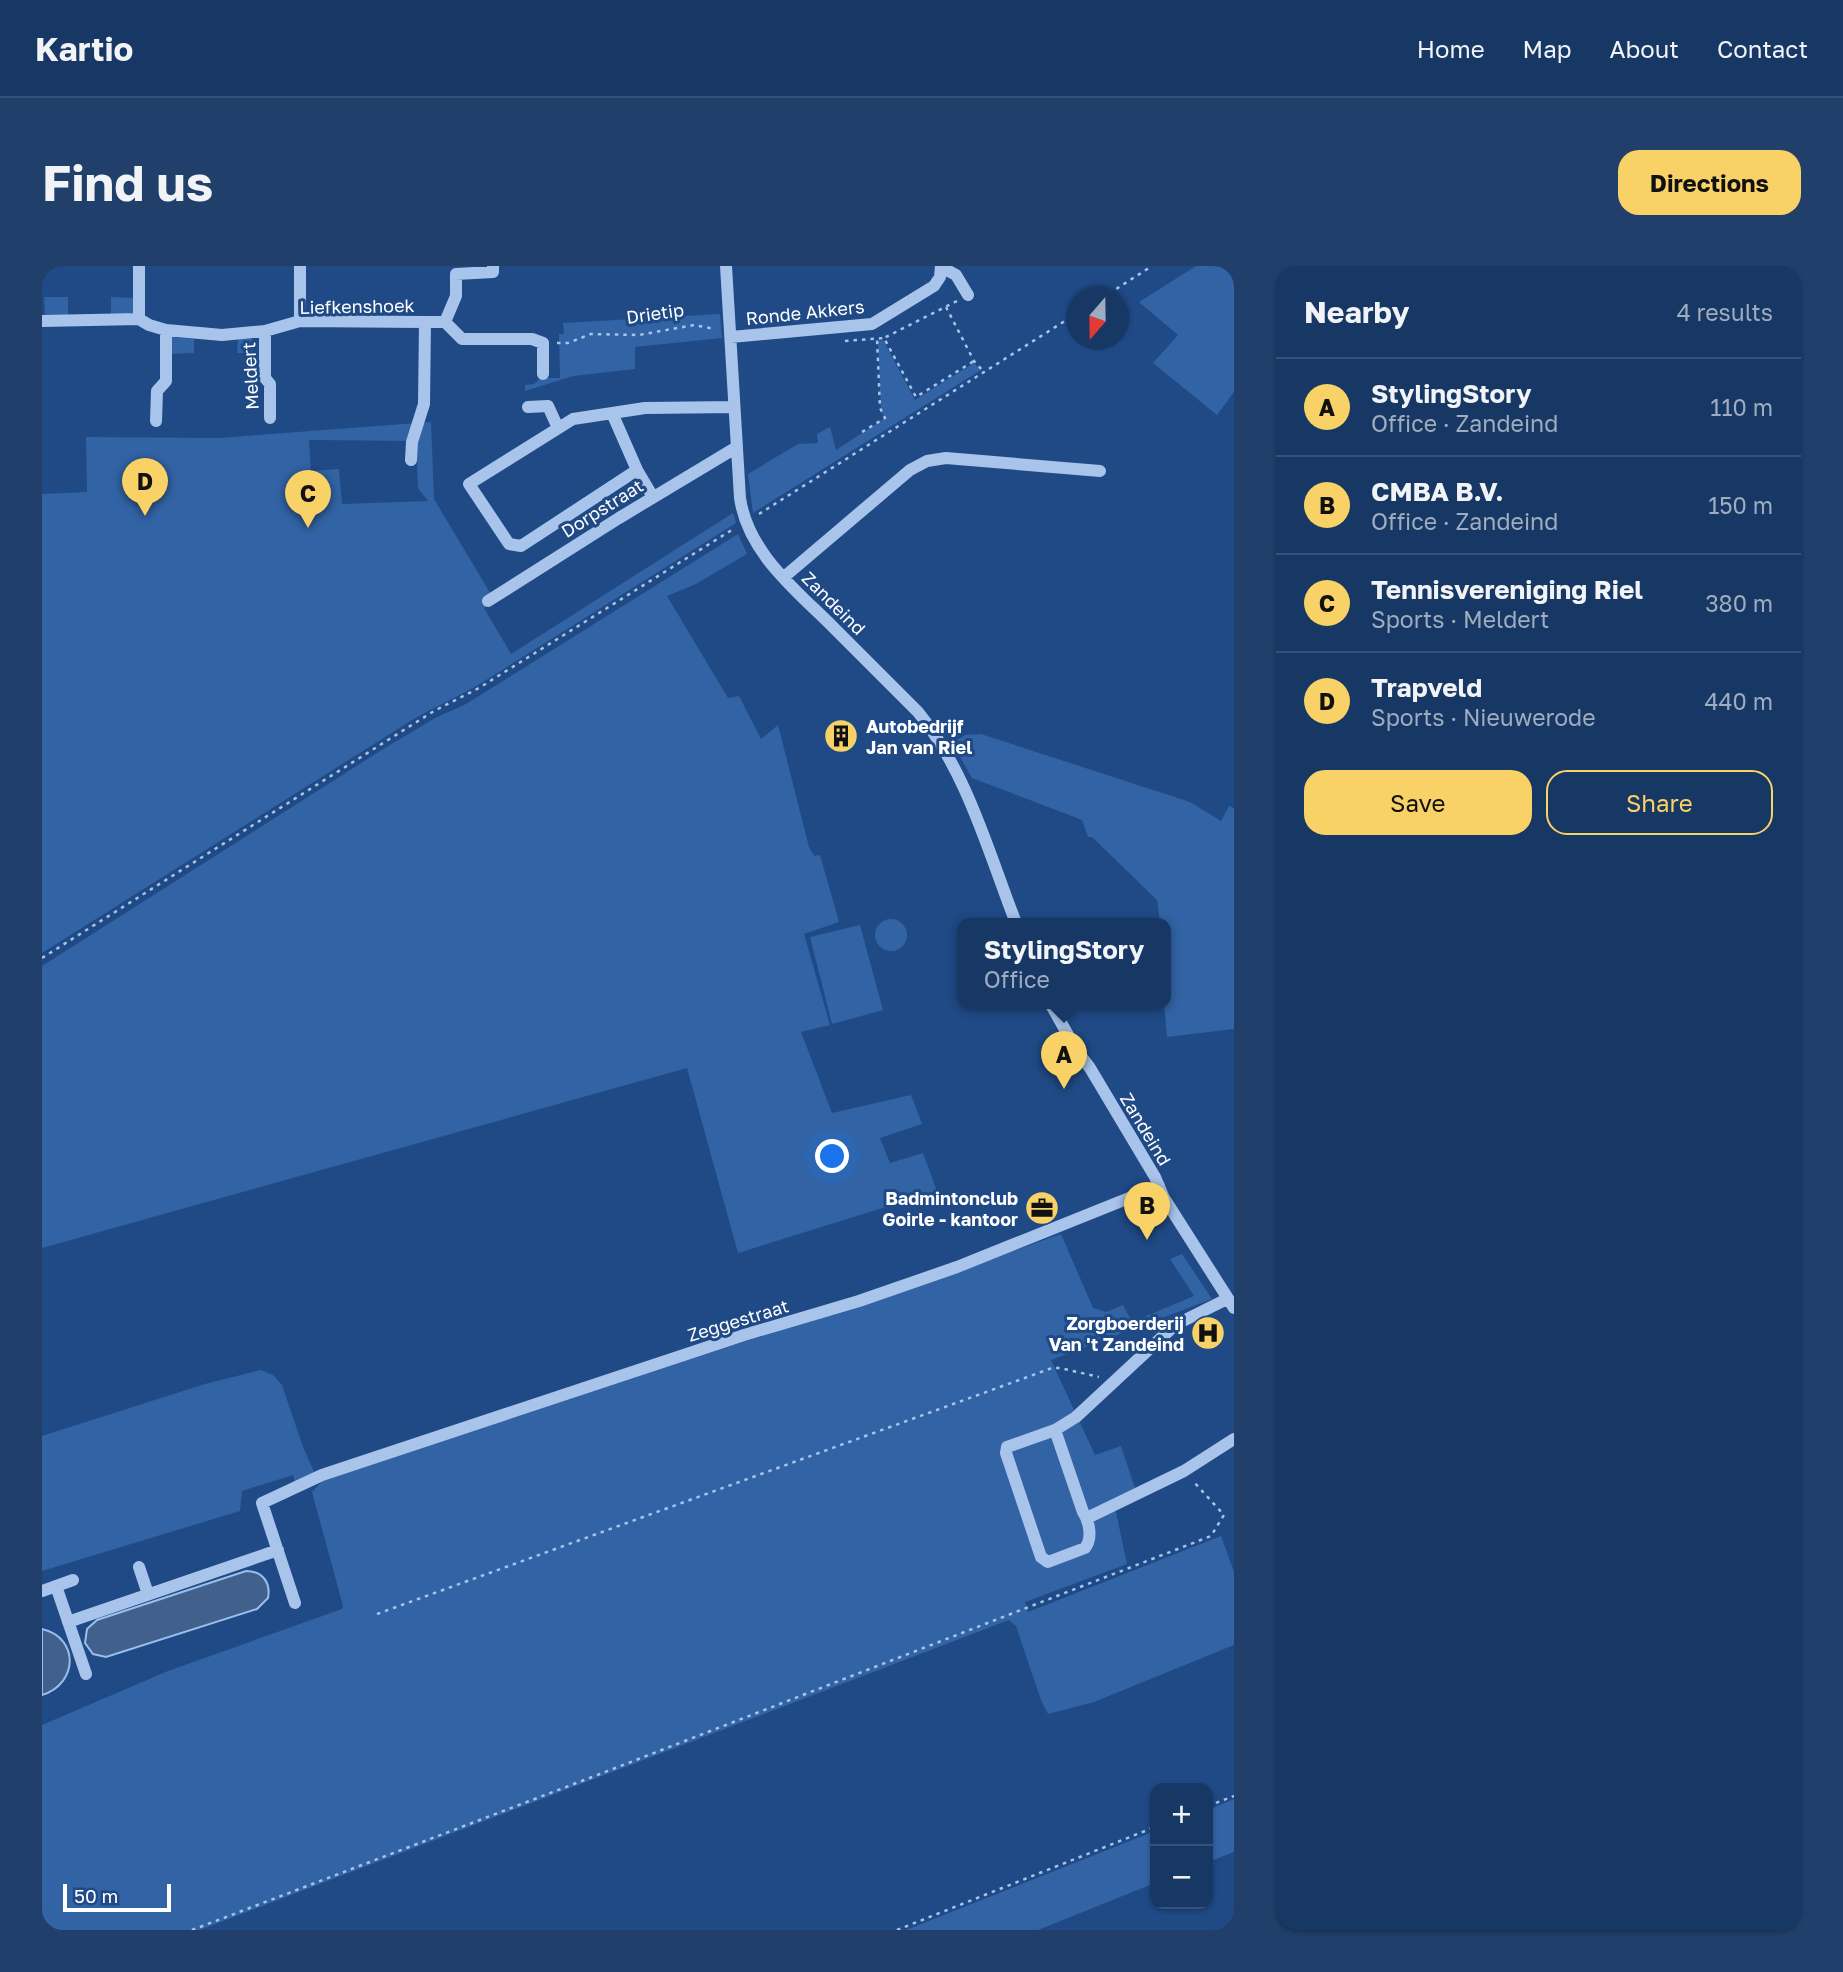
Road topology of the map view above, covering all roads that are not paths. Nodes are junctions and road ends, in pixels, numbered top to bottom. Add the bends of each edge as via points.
1 (139, 266) edge
2 (300, 266) edge
3 (493, 266) edge
4 (726, 266) edge
5 (941, 266) edge
6 (968, 295) road end
7 (139, 319) junction
8 (42, 321) edge
9 (300, 321) junction
10 (425, 322) junction
11 (445, 322) junction
12 (166, 330) junction
13 (265, 331) junction
14 (731, 333) junction
15 (543, 374) dead end
16 (528, 407) dead end
17 (734, 407) junction
18 (612, 413) junction
19 (270, 418) dead end
20 (156, 421) dead end
21 (558, 428) junction
22 (737, 447) junction
23 (411, 460) dead end
24 (637, 470) junction
25 (1100, 471) dead end
26 (653, 496) junction
27 (784, 578) junction
28 (488, 601) dead end
29 (1014, 918) edge
30 (1054, 1009) edge
31 (1159, 1186) junction
32 (1230, 1303) edge
33 (1055, 1430) junction
34 (1234, 1439) edge
35 (1087, 1518) junction
36 (278, 1550) junction
37 (139, 1567) dead end
38 (73, 1580) dead end
39 (56, 1586) junction
40 (42, 1591) edge
41 (148, 1594) junction
42 (295, 1603) dead end
43 (68, 1622) junction
44 (86, 1674) dead end

1 - 7 street
2 - 9 street
3 - 11 street via 493,272 456,274 456,296
4 - 14 street
5 - 6 street via 956,275
5 - 14 street, Ronde Akkers via 934,286 872,324
7 - 8 street, Liefkenshoek
7 - 12 street, Liefkenshoek
9 - 10 street, Liefkenshoek
9 - 13 street, Liefkenshoek
10 - 11 street, Liefkenshoek
10 - 23 street via 424,404
11 - 15 street via 462,338 532,339 543,344
12 - 13 street, Liefkenshoek via 222,335
12 - 20 street via 166,381 157,391
13 - 19 street, Meldert
14 - 17 street
16 - 21 street via 548,406
17 - 18 street
17 - 22 street
18 - 21 street via 573,419
18 - 24 street
21 - 24 street via 469,484 509,544 521,546
22 - 26 street, Dorpstraat
22 - 27 street via 745,522 757,546
24 - 26 street
25 - 27 street, Zandeind via 946,458 927,461 899,479
26 - 28 street, Dorpstraat
27 - 29 street, Zandeind via 936,735 963,785
30 - 31 street, Zandeind
31 - 32 street, Zandeind
31 - 36 street, Zeggestraat via 859,1301 322,1475 262,1503
32 - 33 street via 1175,1325 1079,1415
33 - 35 street
33 - 35 street via 1009,1444 1006,1450 1041,1557 1048,1562 1087,1546
34 - 35 street via 1184,1471
36 - 41 street
36 - 42 street
37 - 41 street
38 - 39 street
39 - 40 street
39 - 43 street
41 - 43 street
43 - 44 street

